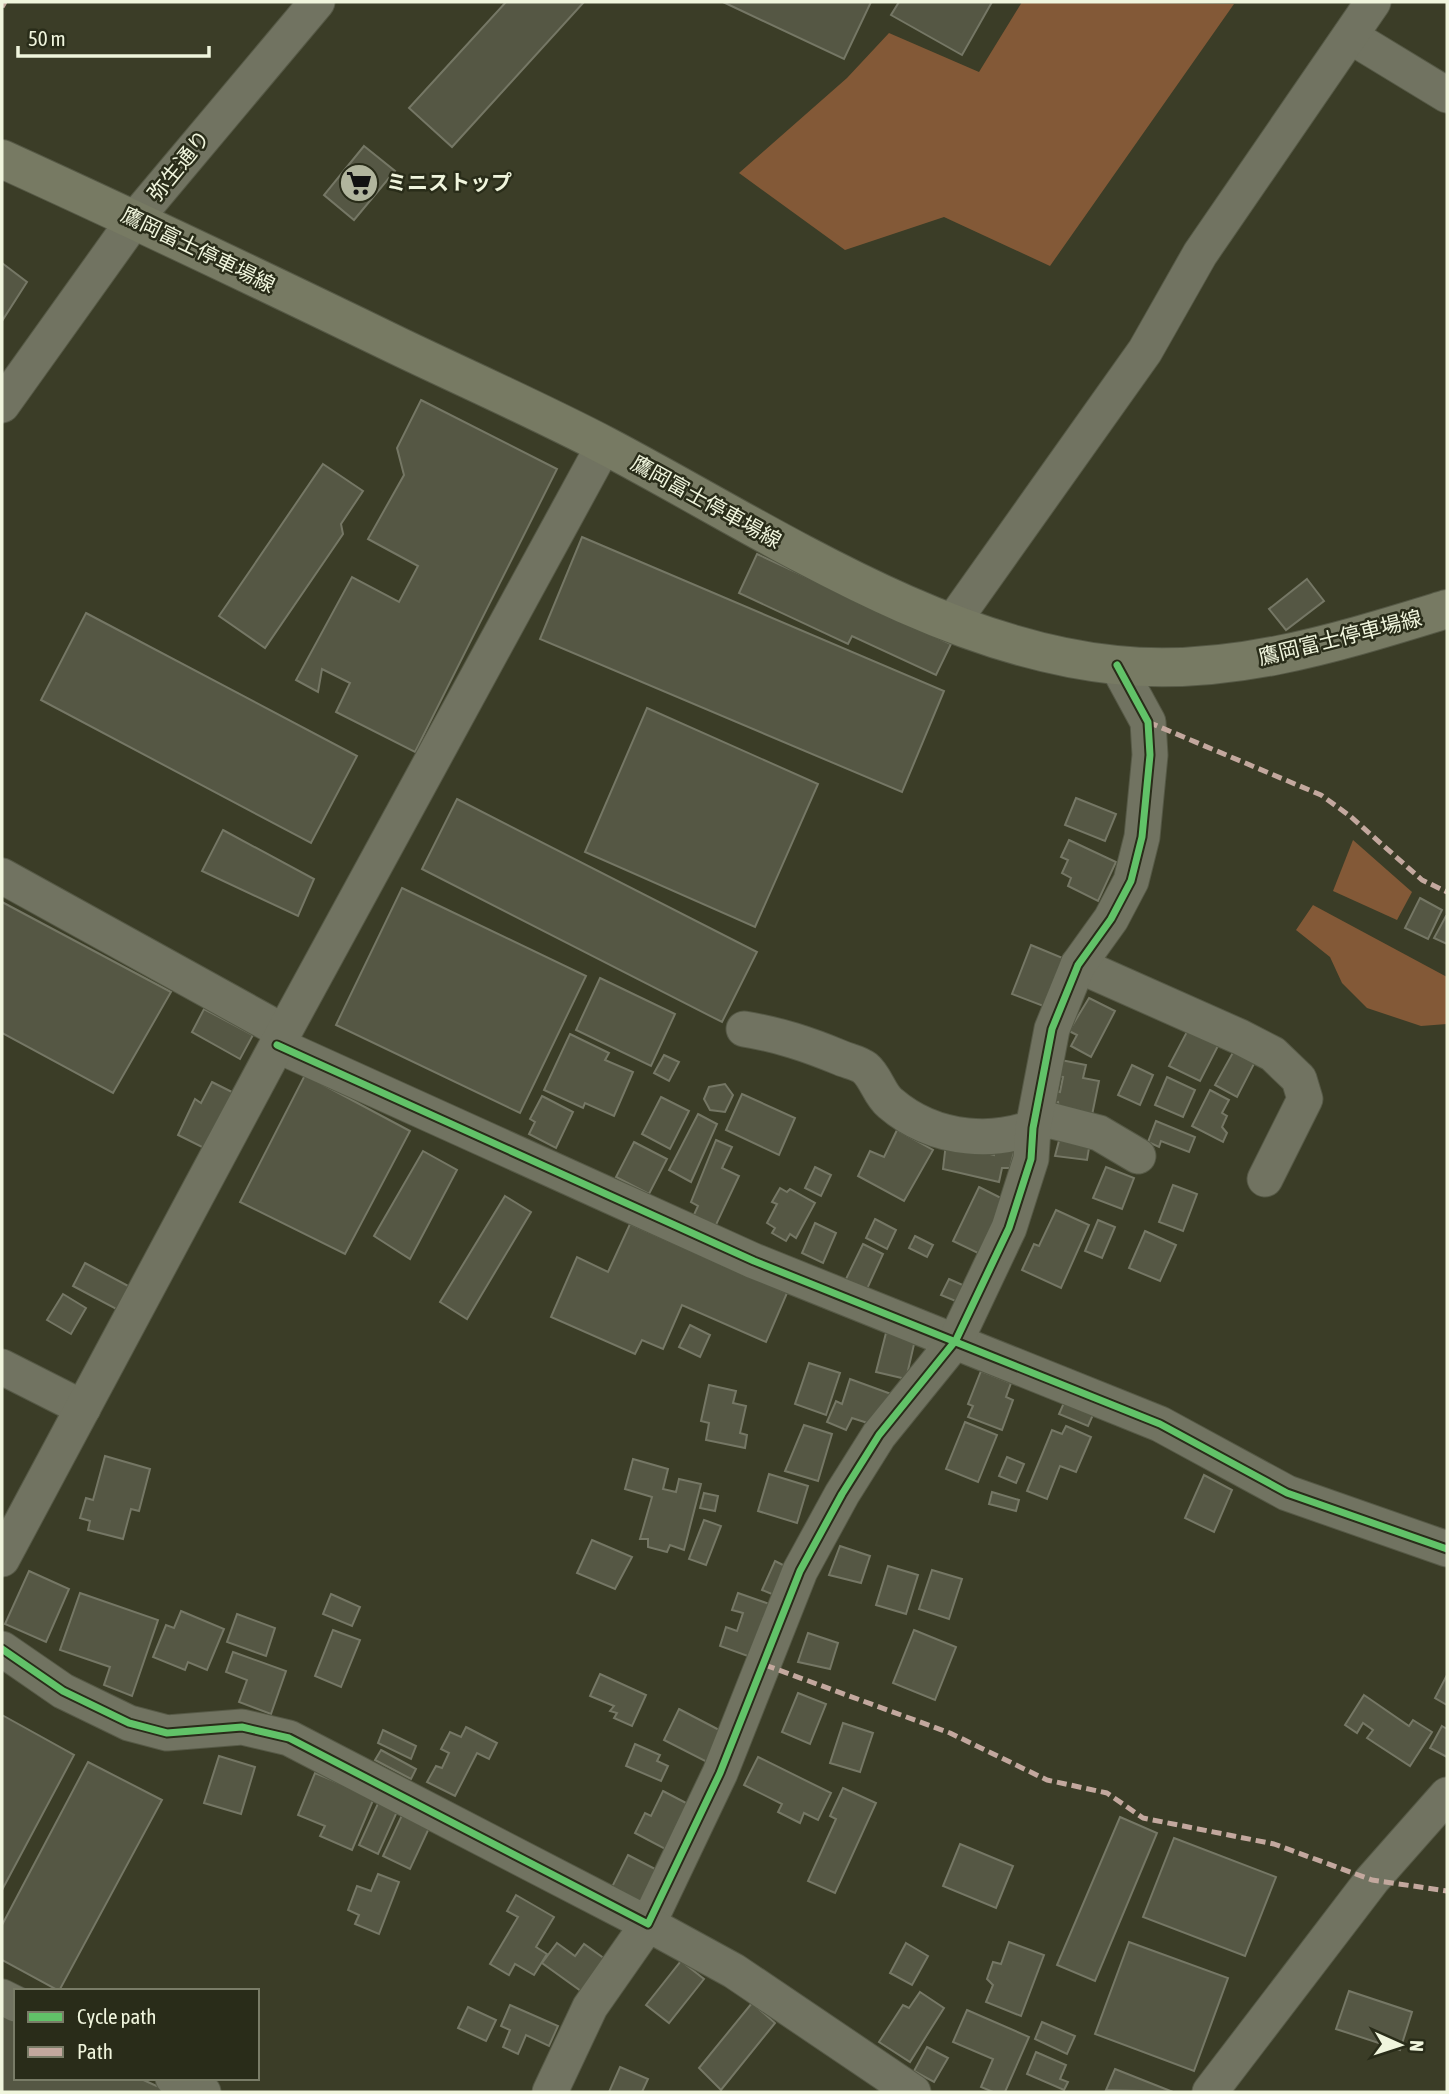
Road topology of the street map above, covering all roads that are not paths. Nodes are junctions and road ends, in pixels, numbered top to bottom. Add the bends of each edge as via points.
1 (317, 2) edge
2 (1373, 2) edge
3 (1350, 36) junction
4 (1447, 96) edge
5 (2, 159) edge
6 (135, 219) junction
7 (2, 405) edge
8 (604, 445) junction
9 (1447, 609) edge
10 (952, 623) junction
11 (1117, 665) junction
12 (2, 876) edge
13 (1078, 965) junction
14 (744, 1029) dead end
15 (280, 1039) junction
16 (1033, 1128) junction
17 (1138, 1156) dead end
18 (1265, 1178) dead end
19 (956, 1340) junction
20 (2, 1367) edge
21 (83, 1408) junction
22 (1447, 1549) edge
23 (2, 1559) edge
24 (2, 1649) edge
25 (1447, 1795) edge
26 (648, 1924) junction
27 (177, 2080) edge
28 (203, 2092) edge
29 (551, 2092) edge
30 (913, 2092) edge
31 (1210, 2092) edge

1 - 6 street, 弥生通り
2 - 3 street
3 - 4 street
3 - 10 street via 1200,254 1145,351
5 - 6 main road, 鷹岡富士停車場線
6 - 7 street, 弥生通り
6 - 8 main road, 鷹岡富士停車場線
8 - 10 main road, 鷹岡富士停車場線 via 811,561
8 - 15 street
9 - 11 main road, 鷹岡富士停車場線 via 1275,657 1199,667
10 - 11 main road, 鷹岡富士停車場線 via 1040,653
11 - 13 street via 1148,722 1148,806 1131,881
12 - 15 street
13 - 16 street via 1052,1030
13 - 18 street via 1273,1054 1299,1079 1306,1099
14 - 16 street via 787,1036 865,1067 889,1102 925,1125 986,1139
15 - 19 street via 754,1261
15 - 21 street
16 - 17 street via 1049,1120 1099,1133
16 - 19 street via 1031,1158 1009,1228
19 - 22 street via 1160,1424 1287,1493
19 - 26 street via 879,1435 800,1571 720,1773
20 - 21 street
21 - 23 street
24 - 26 street via 63,1691 129,1723 167,1733 242,1727 289,1738
25 - 31 street via 1372,1880
26 - 29 street via 590,2007
26 - 30 street via 734,1971
27 - 28 street

